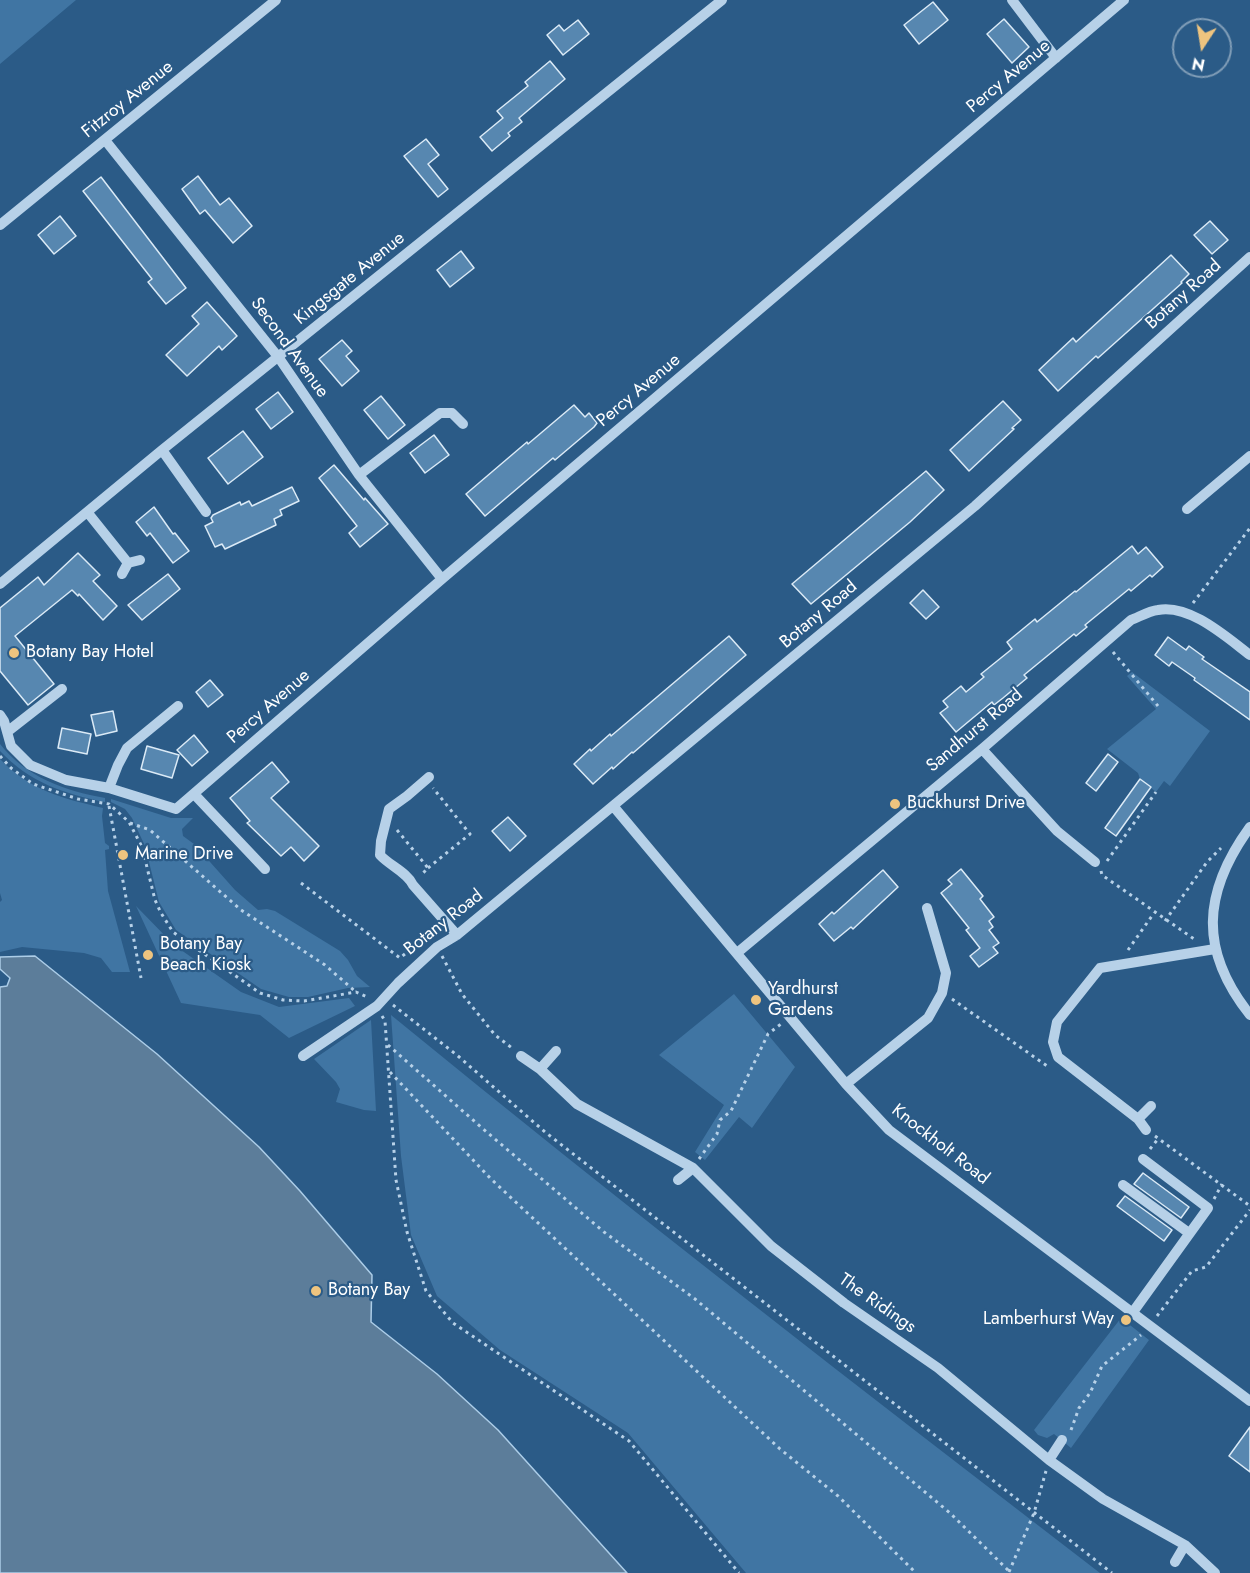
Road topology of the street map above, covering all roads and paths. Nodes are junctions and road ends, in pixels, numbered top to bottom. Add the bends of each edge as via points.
1 (276, 0) edge
2 (722, 0) edge
3 (1012, 0) edge
4 (1124, 0) edge
5 (1056, 58) junction
6 (105, 140) junction
7 (0, 225) edge
8 (1250, 257) edge
9 (279, 358) junction
10 (463, 424) dead end
11 (162, 450) junction
12 (1248, 463) edge
13 (359, 475) junction
14 (1187, 509) dead end
15 (206, 512) dead end
16 (88, 513) junction
17 (1250, 528) edge
18 (140, 560) dead end
19 (128, 562) junction
20 (122, 574) dead end
21 (442, 579) junction
22 (0, 584) edge
23 (1186, 613) junction
24 (1104, 642) junction
25 (1250, 655) edge
26 (62, 689) dead end
27 (178, 706) dead end
28 (1158, 706) dead end
29 (0, 715) edge
30 (7, 732) junction
31 (982, 749) junction
32 (430, 781) joint
33 (109, 788) junction
34 (1156, 792) dead end
35 (194, 794) junction
36 (614, 807) junction
37 (386, 817) junction
38 (129, 822) junction
39 (1250, 827) edge
40 (1238, 844) junction
41 (1098, 866) junction
42 (428, 868) junction
43 (265, 869) dead end
44 (428, 882) dead end
45 (301, 883) dead end
46 (927, 908) dead end
47 (1154, 913) junction
48 (445, 921) junction
49 (1165, 921) junction
50 (457, 935) junction
51 (437, 947) junction
52 (1215, 949) junction
53 (737, 953) junction
54 (1117, 964) junction
55 (141, 978) dead end
56 (356, 992) junction
57 (942, 993) junction
58 (380, 1002) junction
59 (1250, 1015) edge
60 (790, 1017) junction
61 (387, 1044) junction
62 (556, 1051) dead end
63 (303, 1056) dead end
64 (521, 1056) joint
65 (1058, 1057) junction
66 (540, 1069) junction
67 (389, 1072) junction
68 (846, 1084) junction
69 (1151, 1106) dead end
70 (1138, 1119) junction
71 (1146, 1130) joint
72 (1143, 1159) dead end
73 (693, 1168) junction
74 (678, 1180) dead end
75 (1123, 1185) dead end
76 (1250, 1208) edge
77 (1189, 1233) junction
78 (1133, 1312) junction
79 (1149, 1327) junction
80 (1250, 1401) edge
81 (1062, 1440) joint
82 (1049, 1460) junction
83 (1034, 1513) junction
84 (1185, 1545) junction
85 (1175, 1562) dead end
86 (739, 1573) edge
87 (916, 1573) edge
88 (1010, 1573) edge
89 (1112, 1573) edge
90 (1215, 1573) edge

1 - 6 street, Fitzroy Avenue
2 - 9 street, Kingsgate Avenue
3 - 5 street
4 - 5 street, Percy Avenue
5 - 21 street, Percy Avenue
6 - 7 street, Fitzroy Avenue
6 - 9 street, Second Avenue
8 - 36 street, Botany Road via 975,506
9 - 11 street, Kingsgate Avenue
9 - 13 street, Second Avenue
10 - 13 street via 452,413 440,413
11 - 15 street
11 - 16 street, Kingsgate Avenue
12 - 14 street
13 - 21 street, Second Avenue
16 - 19 street
16 - 22 street, Kingsgate Avenue
17 - 23 path
18 - 19 street
19 - 20 street
21 - 35 street, Percy Avenue
23 - 24 street, Sandhurst Road via 1159,609 1131,620
23 - 25 street, Sandhurst Road via 1204,621
24 - 28 path
24 - 31 street, Sandhurst Road
26 - 30 street
27 - 33 street via 128,748
29 - 30 street
30 - 33 street via 10,746 30,765 66,780
31 - 41 street via 1057,831
31 - 53 street, Sandhurst Road
32 - 37 street via 389,809
32 - 42 path via 470,834
33 - 35 street, Percy Avenue via 176,809
34 - 41 path
35 - 43 street
36 - 50 street, Botany Road
36 - 53 street, Knockholt Road
37 - 42 path
37 - 48 street via 380,855 410,878
38 - 55 path via 108,804
38 - 56 path via 150,830 241,910 325,965
38 - 56 path via 142,847 155,900 173,932 260,993 304,1001
39 - 40 street
40 - 49 path via 1224,846 1207,862
40 - 52 street via 1220,878 1213,923
41 - 47 path via 1102,875
42 - 44 path via 422,874
45 - 48 path via 400,958
46 - 57 street via 946,973
47 - 49 path
47 - 54 path
48 - 50 street
49 - 52 path
50 - 51 street, Botany Road
51 - 58 street, Botany Road
51 - 64 path via 462,994 495,1035
52 - 54 street
52 - 59 street via 1223,974
53 - 60 street, Knockholt Road
54 - 65 street via 1100,968 1057,1022 1053,1042
56 - 58 path
57 - 65 path via 1047,1066
57 - 68 street via 928,1018
58 - 61 path
58 - 63 street, Botany Road
58 - 83 path via 458,1056 545,1132
60 - 68 street, Knockholt Road
60 - 73 path via 768,1034 731,1111 720,1120 717,1134
61 - 67 path
61 - 88 path via 604,1232 695,1299 950,1513
62 - 66 street
64 - 66 street, The Ridings
65 - 70 street
66 - 73 street, The Ridings via 577,1104
67 - 86 path via 396,1180 426,1291 453,1323 629,1441
67 - 87 path via 491,1179 780,1449 838,1496
68 - 78 street, Knockholt Road via 889,1130
69 - 70 street
70 - 71 street
71 - 76 path
72 - 77 street via 1208,1208
73 - 74 street
73 - 82 street, The Ridings via 771,1246 938,1368
75 - 77 street
76 - 79 path via 1206,1267 1192,1271
77 - 78 street
78 - 79 street, Knockholt Road
79 - 80 street, Knockholt Road
79 - 81 path via 1102,1366 1078,1408 1069,1434
81 - 82 street
82 - 83 path
82 - 84 street, The Ridings via 1103,1499
83 - 88 path
83 - 89 path
84 - 85 street
84 - 90 street, The Ridings

